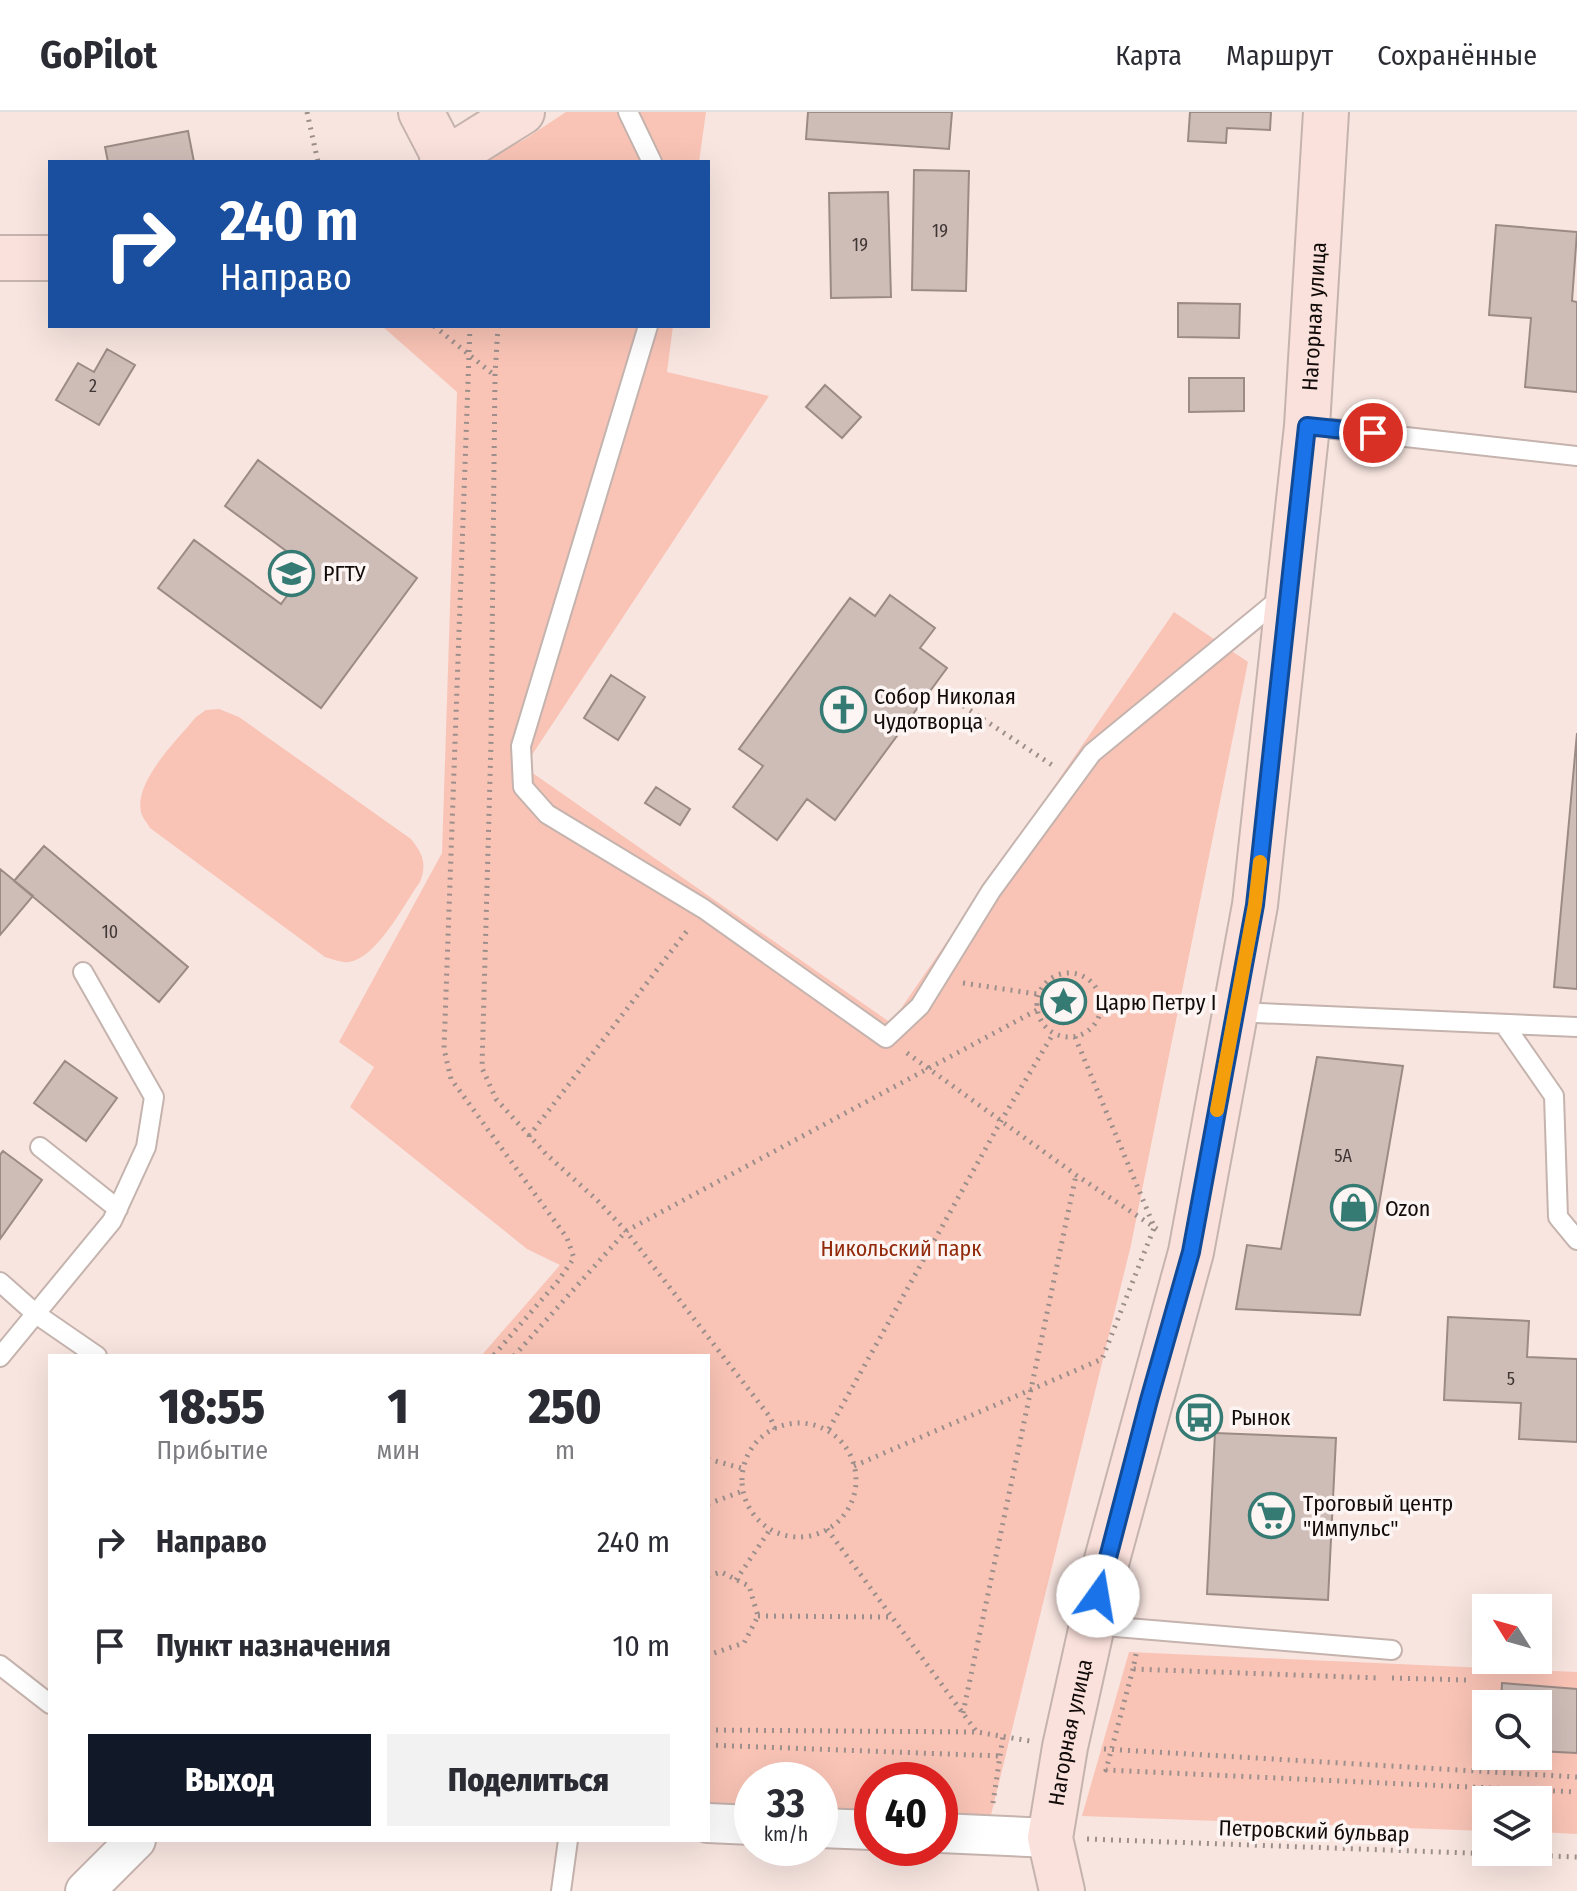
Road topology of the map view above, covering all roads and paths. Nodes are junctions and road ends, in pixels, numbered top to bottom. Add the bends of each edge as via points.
1 (307, 112) edge
2 (421, 112) edge
3 (522, 112) edge
4 (628, 112) edge
5 (1326, 112) edge
6 (318, 160) edge
7 (444, 160) edge
8 (446, 160) edge
9 (651, 160) edge
10 (0, 258) edge
11 (48, 258) edge
12 (436, 328) edge
13 (470, 328) edge
14 (498, 328) edge
15 (647, 328) edge
16 (470, 356) junction
17 (495, 375) junction
18 (1307, 426) junction
19 (1577, 456) edge
20 (1289, 591) junction
21 (950, 697) dead end
22 (1073, 779) junction
23 (704, 909) junction
24 (83, 972) dead end
25 (937, 979) junction
26 (1037, 994) junction
27 (1102, 1004) junction
28 (1037, 1010) junction
29 (1235, 1012) junction
30 (1504, 1024) junction
31 (1577, 1027) edge
32 (1053, 1034) junction
33 (1075, 1037) junction
34 (886, 1038) junction
35 (1001, 1121) junction
36 (529, 1136) junction
37 (40, 1147) dead end
38 (1076, 1175) junction
39 (118, 1209) junction
40 (1158, 1212) dead end
41 (1155, 1227) junction
42 (626, 1231) junction
43 (1577, 1240) edge
44 (1191, 1252) junction
45 (0, 1282) edge
46 (36, 1314) junction
47 (94, 1354) edge
48 (495, 1354) edge
49 (516, 1354) edge
50 (0, 1357) edge
51 (1032, 1388) junction
52 (775, 1429) junction
53 (829, 1429) junction
54 (710, 1460) edge
55 (854, 1466) junction
56 (741, 1468) junction
57 (743, 1491) junction
58 (710, 1503) edge
59 (827, 1529) junction
60 (769, 1531) junction
61 (710, 1575) edge
62 (736, 1580) junction
63 (758, 1616) junction
64 (893, 1617) junction
65 (1092, 1625) junction
66 (1140, 1629) junction
67 (1392, 1650) dead end
68 (710, 1651) edge
69 (0, 1665) edge
70 (1133, 1669) junction
71 (1466, 1680) dead end
72 (48, 1702) edge
73 (963, 1713) junction
74 (710, 1730) edge
75 (977, 1732) junction
76 (710, 1745) edge
77 (1065, 1747) junction
78 (1110, 1749) junction
79 (1000, 1756) dead end
80 (1577, 1777) edge
81 (1577, 1792) edge
82 (710, 1823) edge
83 (734, 1824) edge
84 (958, 1834) edge
85 (1050, 1838) junction
86 (134, 1842) edge
87 (568, 1842) edge
88 (1577, 1857) edge
89 (85, 1891) edge
90 (561, 1891) edge
91 (1062, 1891) edge

1 - 6 path
2 - 7 street
3 - 8 street
4 - 9 lane
5 - 18 street, Нагорная улица
10 - 11 street
12 - 16 path
13 - 16 path
14 - 17 path
15 - 23 lane via 521,746 520,768 523,787 547,814
16 - 17 path
16 - 48 path via 444,1049 451,1079 567,1238 574,1258
17 - 36 path via 482,1068 496,1099
18 - 19 lane
18 - 20 street, Нагорная улица
20 - 22 lane via 1092,753
20 - 29 street, Нагорная улица via 1255,905
21 - 22 path
22 - 25 lane via 991,891
23 - 34 lane
23 - 36 path
24 - 39 lane via 154,1097 146,1147
25 - 26 path
25 - 34 lane via 920,1006
26 - 27 path via 1051,976 1074,972 1094,983
26 - 28 path
27 - 29 path
27 - 33 path via 1095,1026
28 - 32 path
28 - 42 path
29 - 30 lane
29 - 44 street, Нагорная улица
30 - 31 lane
30 - 43 lane via 1554,1096 1558,1217
32 - 33 path
32 - 35 path
33 - 41 path
34 - 35 path
35 - 38 path
35 - 53 path
36 - 42 path
37 - 39 lane
38 - 41 path
38 - 51 path
39 - 46 lane
40 - 41 path
41 - 44 path
41 - 51 path via 1102,1359
42 - 49 path
42 - 52 path
44 - 65 street, Нагорная улица
45 - 46 lane
46 - 47 lane
46 - 50 lane
51 - 55 path
51 - 73 path
52 - 53 path via 793,1421
52 - 56 path via 759,1436
53 - 55 path via 853,1456
54 - 56 path
55 - 59 path via 857,1492 839,1524
56 - 57 path
57 - 58 path
57 - 60 path via 745,1504
59 - 60 path via 805,1539
59 - 64 path
60 - 62 path
61 - 62 path via 721,1572
62 - 63 path via 749,1586
63 - 64 path
63 - 68 path via 744,1643
64 - 73 path
65 - 66 lane
65 - 77 street, Нагорная улица
66 - 67 lane
66 - 70 path
69 - 72 lane
70 - 71 path
70 - 78 path
73 - 75 path
74 - 75 path
75 - 77 path
76 - 79 path
77 - 78 path
77 - 85 street, Нагорная улица
78 - 80 path
78 - 81 path via 1106,1770
82 - 83 street
84 - 85 street
85 - 88 path, Петровский бульвар
85 - 91 street
86 - 89 street
87 - 90 lane

